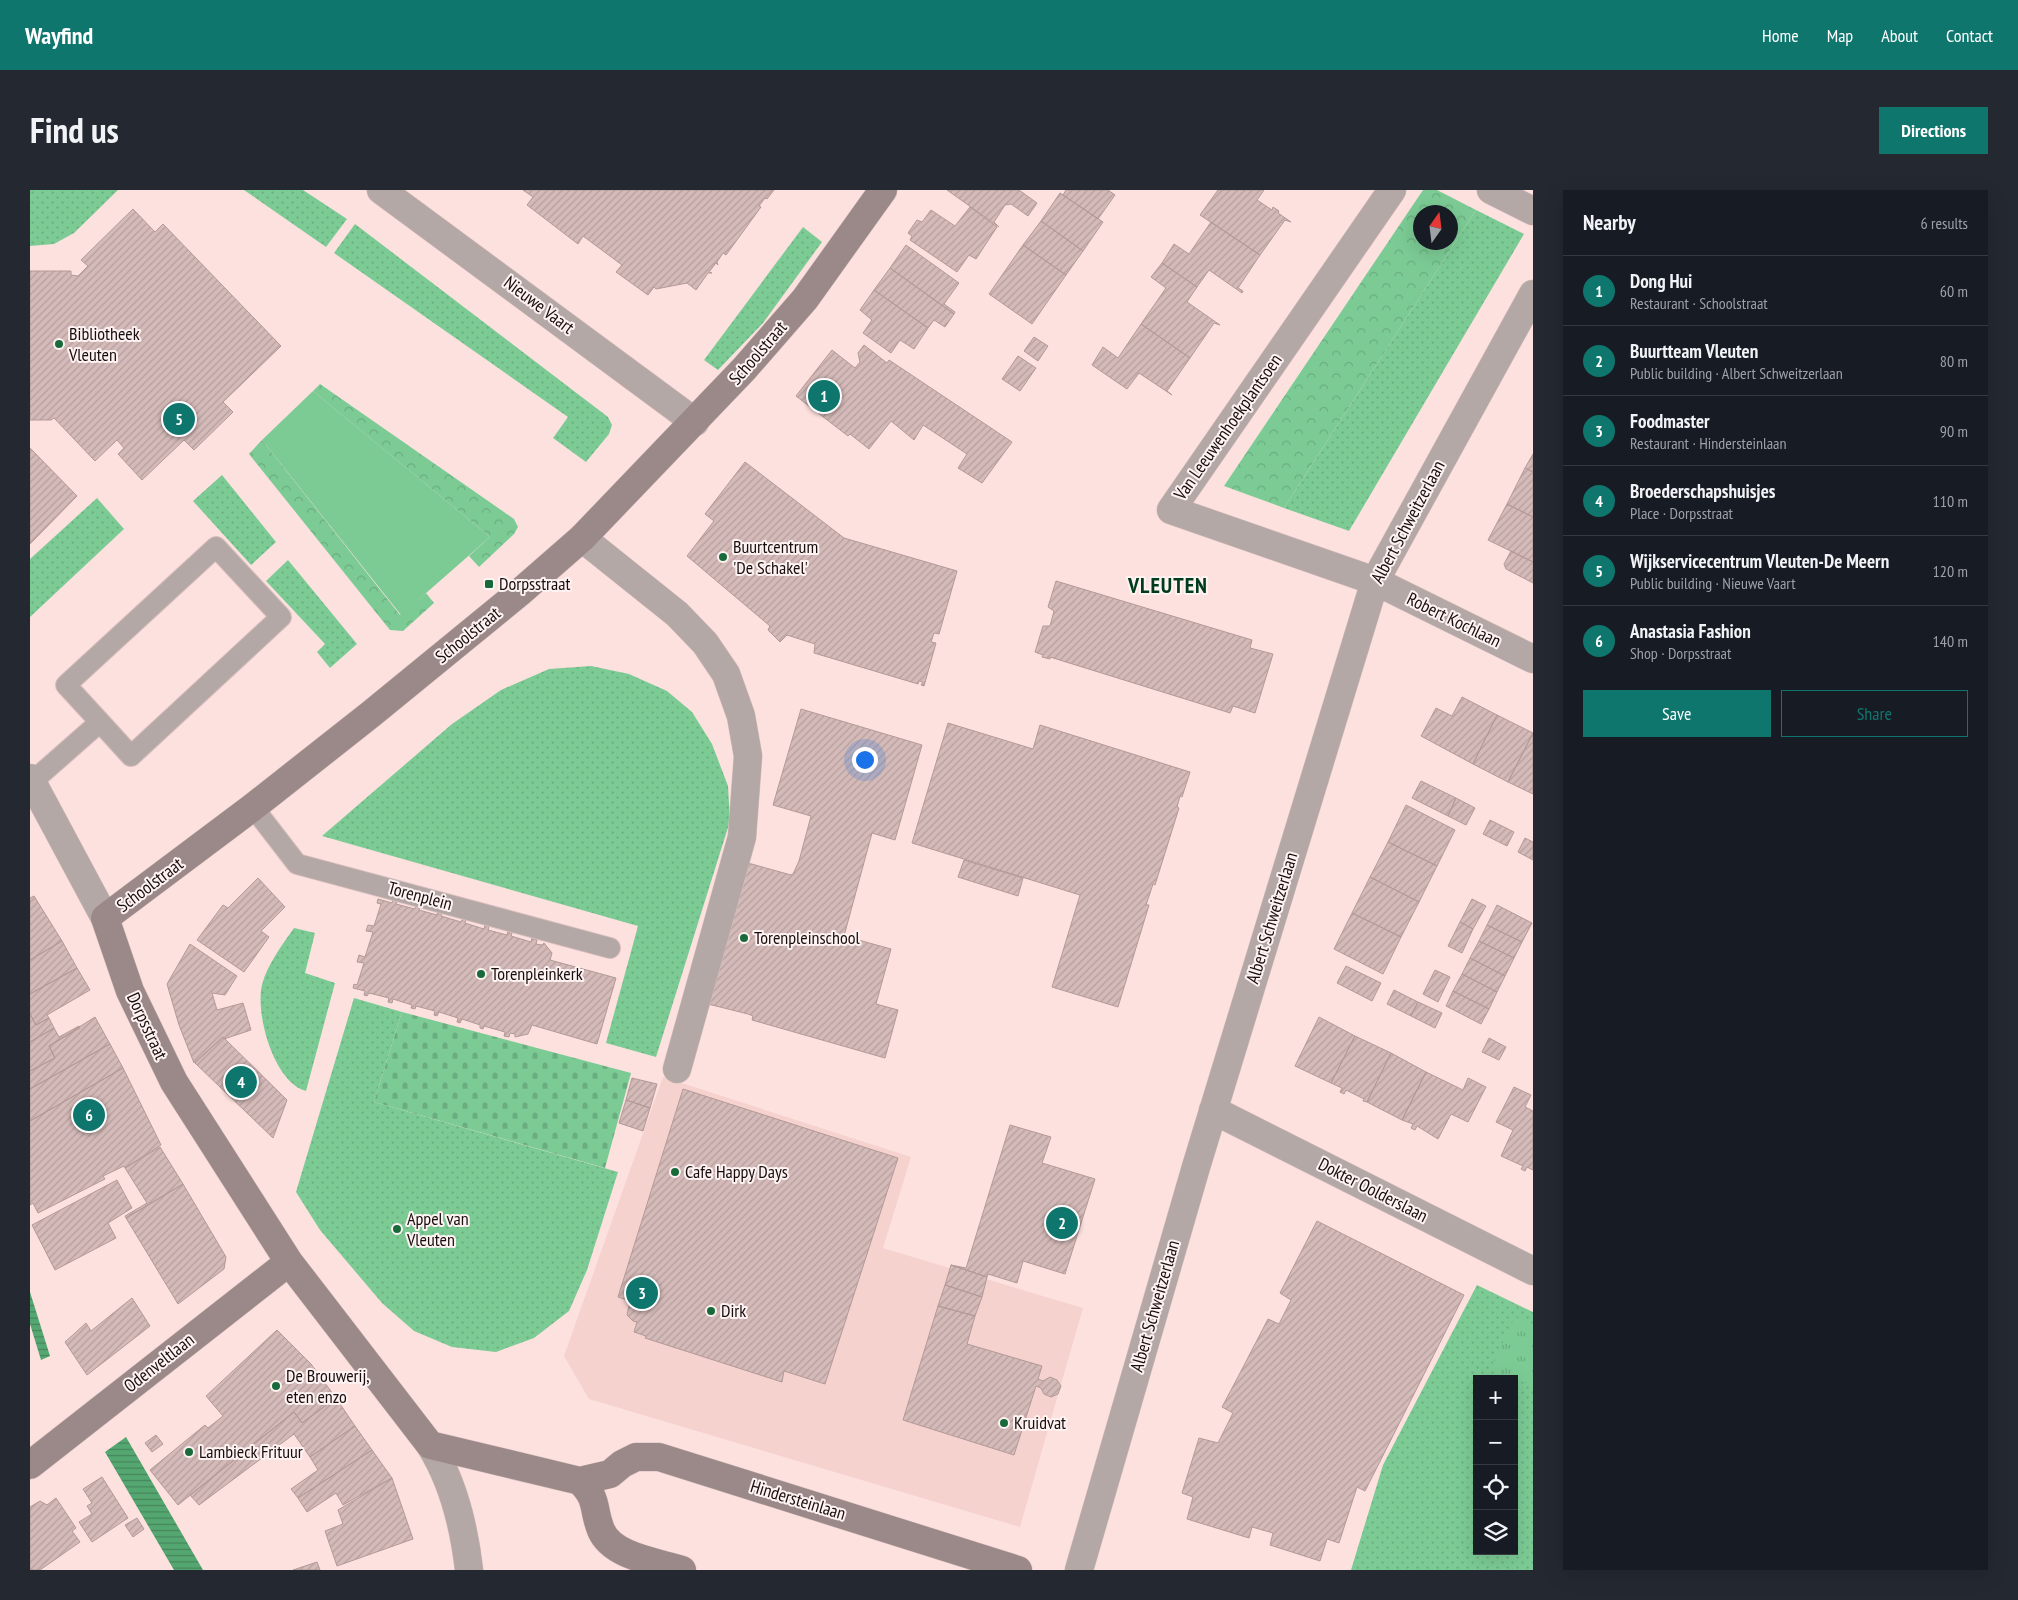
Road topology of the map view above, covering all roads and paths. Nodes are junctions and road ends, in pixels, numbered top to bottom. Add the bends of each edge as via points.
1 (381, 190) edge
2 (883, 190) edge
3 (1392, 190) edge
4 (1492, 190) edge
5 (1533, 211) edge
6 (1533, 294) edge
7 (695, 422) junction
8 (582, 538) junction
9 (1375, 581) junction
10 (1533, 659) edge
11 (100, 722) junction
12 (32, 779) edge
13 (253, 808) junction
14 (105, 918) junction
15 (610, 948) dead end
16 (677, 1069) dead end
17 (1213, 1110) junction
18 (289, 1262) junction
19 (1533, 1271) edge
20 (430, 1444) junction
21 (30, 1465) edge
22 (580, 1481) junction
23 (468, 1570) edge
24 (682, 1570) edge
25 (1018, 1570) edge
26 (1079, 1570) edge

1 - 7 street, Nieuwe Vaart
2 - 7 street, Schoolstraat via 805,299
3 - 9 street, Van Leeuwenhoekplantsoen via 1170,510
4 - 5 street
6 - 9 street, Albert Schweitzerlaan
7 - 8 street, Schoolstraat
8 - 13 street, Schoolstraat via 512,600
8 - 16 street via 677,614 705,643 726,674 741,716 748,756 742,837
9 - 10 street, Robert Kochlaan
9 - 17 street, Albert Schweitzerlaan
11 - 11 lane via 66,685 216,547 281,617 131,756
11 - 12 lane
12 - 14 street, Dorpsstraat
13 - 14 street, Schoolstraat
13 - 15 lane, Torenplein via 298,864
14 - 18 street, Dorpsstraat via 130,991 174,1082
17 - 19 street, Dokter Oolderslaan
17 - 26 street, Albert Schweitzerlaan
18 - 20 street
18 - 21 street, Odenveltlaan
20 - 22 street, Hindersteinlaan
20 - 23 street via 444,1466 454,1492
22 - 24 street via 591,1492 606,1539 618,1548
22 - 25 street, Hindersteinlaan via 610,1474 636,1457 659,1457

